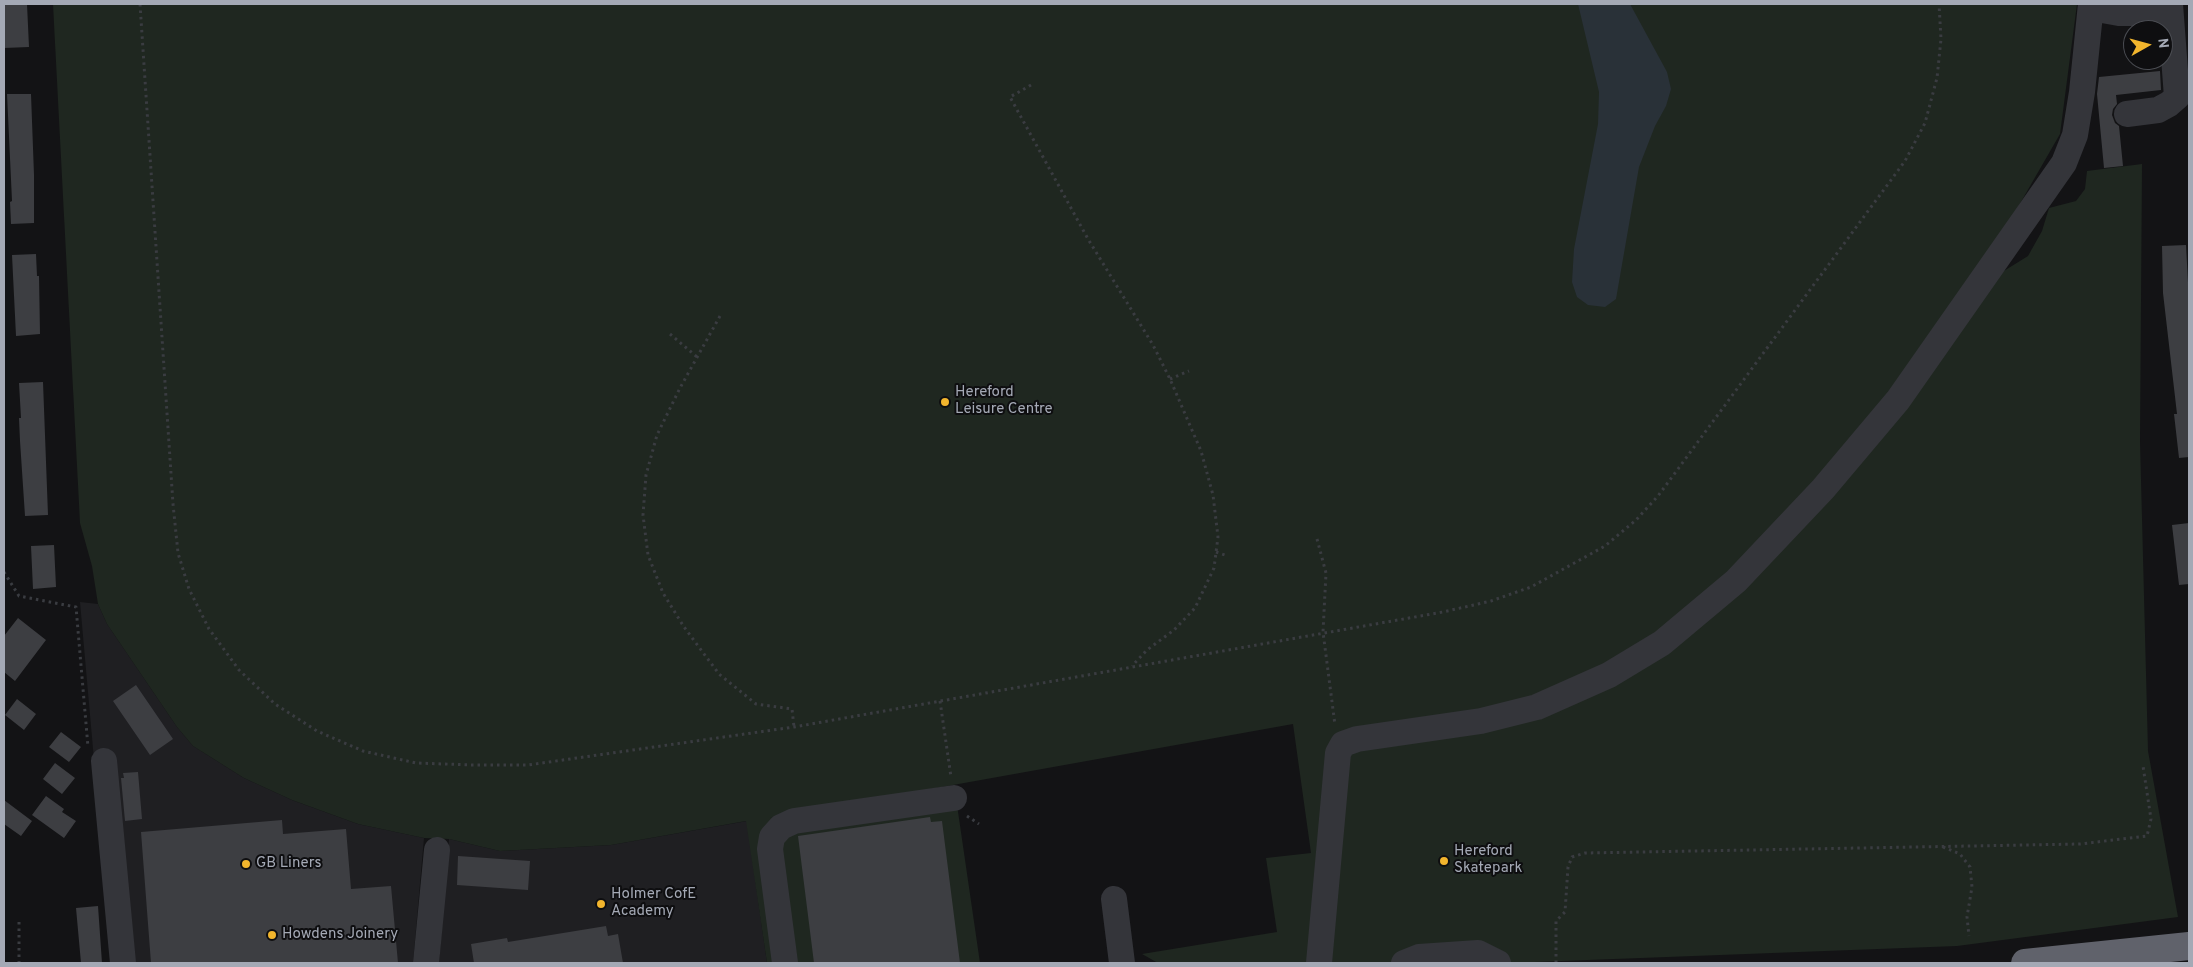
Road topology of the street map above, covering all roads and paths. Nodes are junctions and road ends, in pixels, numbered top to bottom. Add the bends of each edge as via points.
1 (140, 4) edge
2 (1939, 4) edge
3 (2091, 6) edge
4 (2170, 8) edge
5 (1031, 85) dead end
6 (2127, 114) dead end
7 (720, 316) dead end
8 (670, 334) dead end
9 (697, 357) junction
10 (1189, 371) dead end
11 (1170, 379) junction
12 (1317, 538) dead end
13 (1216, 552) junction
14 (1228, 556) dead end
15 (4, 572) edge
16 (1322, 632) junction
17 (1132, 666) junction
18 (940, 701) junction
19 (794, 728) junction
20 (1338, 753) junction
21 (96, 758) joint
22 (2143, 766) dead end
23 (954, 798) junction
24 (979, 824) dead end
25 (1940, 846) junction
26 (437, 850) dead end
27 (1114, 899) dead end
28 (19, 922) dead end
29 (1968, 936) dead end
30 (2189, 946) edge
31 (19, 963) edge
32 (122, 963) edge
33 (426, 963) edge
34 (785, 963) edge
35 (1122, 963) edge
36 (1319, 963) edge
37 (1404, 963) edge
38 (1498, 963) edge
39 (1556, 963) edge
40 (2025, 963) edge

1 - 19 path via 178,553 189,589 208,629 240,670 275,704 318,731 363,750 416,763 528,765
2 - 16 path via 1941,39 1937,78 1925,124 1905,161 1687,458 1636,520 1605,546 1531,587 1491,601 1443,612
3 - 4 lane via 2119,13
3 - 20 lane via 2075,135 2064,163 1898,400 1823,490 1736,581 1662,644 1609,676 1537,707 1481,721 1357,739 1343,744
4 - 6 lane via 2177,97 2158,110
5 - 11 path via 1010,97 1088,240 1153,345
7 - 9 path
8 - 9 path
9 - 19 path via 657,435 646,475 643,515 648,555 663,593 719,674 756,704 792,709
10 - 11 path
11 - 13 path via 1201,451 1213,495 1218,536
12 - 16 path via 1326,573
13 - 14 path
13 - 17 path via 1214,568 1195,608
15 - 21 path via 19,596 76,607
16 - 17 path
16 - 20 path
17 - 18 path
18 - 19 path
18 - 23 path
20 - 36 lane
21 - 32 lane
22 - 25 path via 2151,819 2147,836 2080,844
23 - 24 path via 962,812
23 - 34 lane via 794,820 781,827 772,837 770,849
25 - 29 path via 1960,854 1970,867 1972,887 1967,917
25 - 39 path via 1585,853 1572,857 1568,867 1565,912 1556,921
26 - 33 lane
27 - 35 lane
28 - 31 path
30 - 40 highway
37 - 38 lane via 1419,957 1478,953

